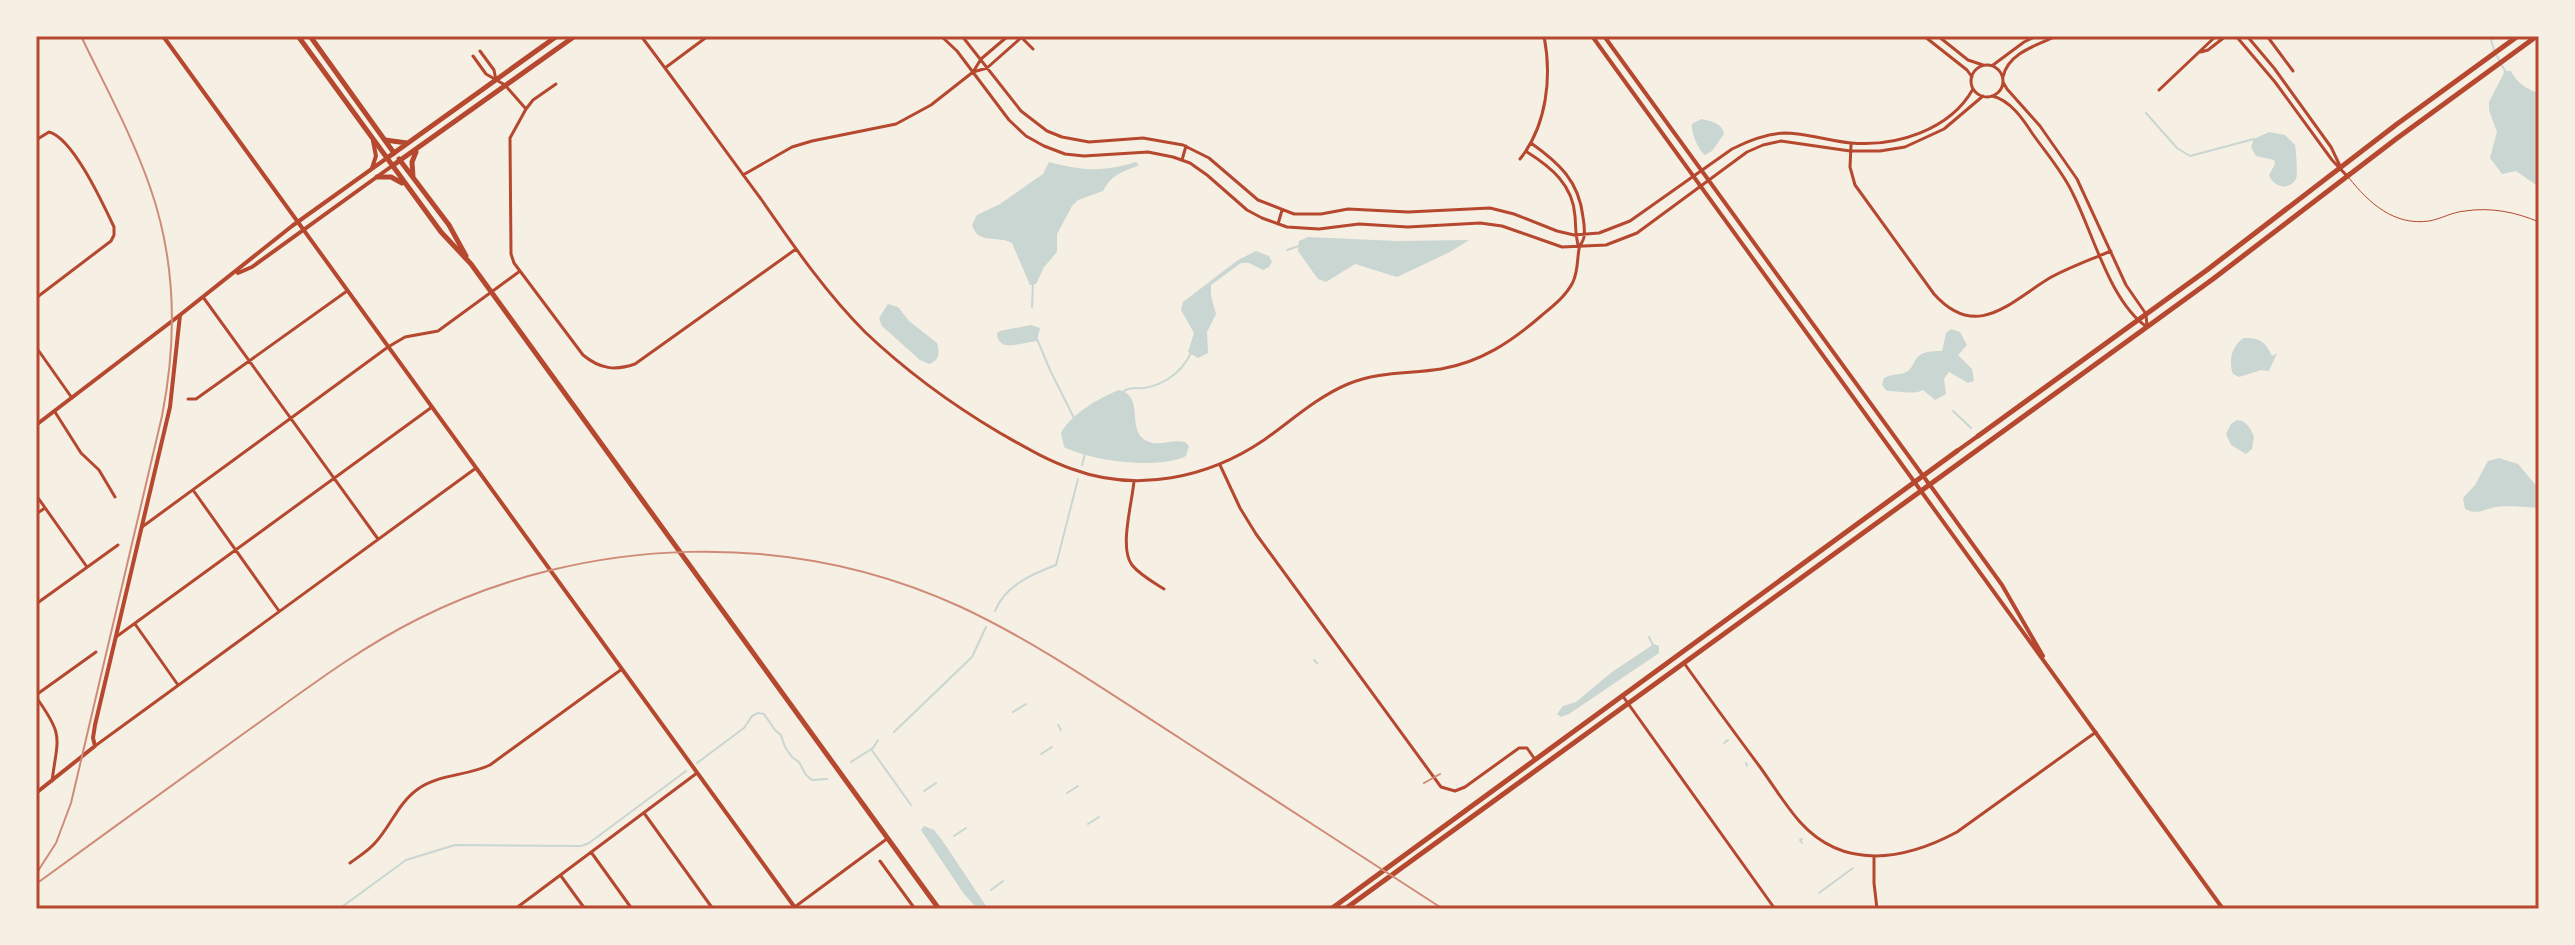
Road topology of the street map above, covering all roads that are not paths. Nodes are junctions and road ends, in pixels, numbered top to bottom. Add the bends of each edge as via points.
1 (163, 36) edge
2 (298, 36) edge
3 (310, 36) edge
4 (557, 36) edge
5 (575, 36) edge
6 (641, 36) edge
7 (708, 36) edge
8 (941, 36) edge
9 (962, 36) edge
10 (1008, 36) edge
11 (1544, 36) edge
12 (1592, 36) edge
13 (1604, 36) edge
14 (1924, 36) edge
15 (1938, 36) edge
16 (2036, 36) edge
17 (2057, 36) edge
18 (2216, 36) edge
19 (2226, 36) edge
20 (2236, 36) edge
21 (2247, 36) edge
22 (2267, 36) edge
23 (2518, 36) edge
24 (2537, 36) edge
25 (1021, 37) edge
26 (1033, 49) dead end
27 (480, 51) dead end
28 (2201, 52) junction
29 (473, 56) dead end
30 (981, 59) junction
31 (1989, 65) junction
32 (665, 68) junction
33 (987, 68) junction
34 (2293, 71) dead end
35 (973, 72) junction
36 (1972, 77) junction
37 (496, 80) junction
38 (2003, 80) junction
39 (556, 84) dead end
40 (505, 85) junction
41 (1973, 89) junction
42 (2159, 90) dead end
43 (1983, 96) junction
44 (1992, 96) junction
45 (526, 109) junction
46 (373, 139) junction
47 (36, 140) edge
48 (385, 140) junction
49 (408, 143) junction
50 (1531, 143) junction
51 (1851, 143) junction
52 (1186, 146) junction
53 (418, 148) junction
54 (1526, 151) junction
55 (1850, 151) junction
56 (394, 153) junction
57 (387, 158) junction
58 (1520, 159) dead end
59 (1182, 160) junction
60 (400, 161) junction
61 (392, 166) junction
62 (2341, 168) junction
63 (372, 169) junction
64 (1700, 170) junction
65 (743, 175) junction
66 (1693, 176) junction
67 (2347, 176) junction
68 (377, 177) junction
69 (413, 178) junction
70 (1708, 181) junction
71 (1701, 186) junction
72 (408, 187) junction
73 (1282, 210) junction
74 (298, 222) junction
75 (2539, 222) edge
76 (1278, 224) junction
77 (304, 229) junction
78 (1585, 234) junction
79 (1574, 235) junction
80 (1579, 248) junction
81 (796, 249) junction
82 (2111, 251) junction
83 (2101, 255) junction
84 (471, 264) junction
85 (520, 271) junction
86 (235, 273) junction
87 (1785, 285) junction
88 (347, 291) junction
89 (1776, 291) junction
90 (491, 292) junction
91 (203, 297) junction
92 (36, 298) edge
93 (2146, 314) junction
94 (180, 315) junction
95 (2137, 320) junction
96 (2147, 327) junction
97 (36, 347) edge
98 (388, 347) junction
99 (250, 361) junction
100 (72, 398) junction
101 (188, 399) dead end
102 (432, 407) junction
103 (55, 411) junction
104 (291, 418) junction
105 (36, 425) edge
106 (1978, 436) joint
107 (1957, 451) joint
108 (1220, 465) junction
109 (476, 468) junction
110 (1923, 475) junction
111 (334, 478) junction
112 (1134, 481) junction
113 (1914, 482) junction
114 (1930, 485) junction
115 (193, 490) junction
116 (1921, 491) junction
117 (36, 495) edge
118 (115, 497) dead end
119 (45, 508) junction
120 (36, 514) edge
121 (142, 527) junction
122 (378, 539) junction
123 (118, 545) dead end
124 (235, 550) junction
125 (87, 567) junction
126 (1164, 589) dead end
127 (36, 604) edge
128 (279, 611) junction
129 (135, 624) junction
130 (116, 637) junction
131 (96, 652) dead end
132 (1684, 663) junction
133 (622, 669) junction
134 (2050, 669) junction
135 (178, 685) junction
136 (1622, 695) junction
137 (36, 696) edge
138 (1628, 703) junction
139 (2096, 732) junction
140 (95, 746) junction
141 (1535, 759) junction
142 (697, 773) junction
143 (52, 781) junction
144 (36, 793) edge
145 (644, 813) junction
146 (888, 838) junction
147 (591, 852) junction
148 (1874, 857) junction
149 (1408, 858) junction
150 (880, 861) dead end
151 (350, 863) dead end
152 (560, 875) junction
153 (1366, 889) junction
154 (794, 908) edge
155 (515, 909) edge
156 (585, 909) edge
157 (632, 909) edge
158 (713, 909) edge
159 (915, 909) edge
160 (939, 909) edge
161 (1331, 909) edge
162 (1345, 909) edge
163 (1775, 909) edge
164 (1877, 909) edge
165 (2223, 909) edge

1 - 74 main road
2 - 46 main road
3 - 48 main road
4 - 37 main road
5 - 40 main road
6 - 32 street
7 - 32 street
8 - 35 street
9 - 30 street
10 - 30 street
11 - 50 street via 1546,96
12 - 66 main road
13 - 64 main road
14 - 36 street
15 - 31 street via 1977,65
16 - 31 street
17 - 38 street via 2017,56 2007,65
18 - 28 street
19 - 28 street
20 - 62 street
21 - 62 street via 2323,135
22 - 34 street
23 - 62 main road
24 - 67 main road
25 - 26 street
25 - 33 street
27 - 37 street
28 - 42 street
29 - 37 street
30 - 33 street
30 - 35 street
31 - 36 street
31 - 38 street
32 - 65 street
33 - 35 street
33 - 52 street via 1033,123 1062,137 1089,142 1143,138
35 - 59 street via 1014,126 1053,150 1092,157 1148,152
35 - 65 street via 896,124 792,147
36 - 41 street
37 - 40 street
37 - 49 main road
38 - 44 street
38 - 82 street via 2077,179
39 - 45 street
40 - 45 street
40 - 53 main road
41 - 43 street
41 - 51 street via 1952,114 1926,130 1890,141
43 - 44 street
43 - 55 street via 1928,138 1895,149
44 - 83 street via 2024,122 2068,185
45 - 85 street via 510,138 511,254
46 - 57 main road
46 - 63 main road
47 - 92 street via 49,132 57,134 91,180 114,231 111,241
48 - 49 main road
48 - 56 main road
49 - 56 main road
50 - 54 street
50 - 78 street via 1558,162 1573,182
51 - 55 street
51 - 64 street via 1770,135 1732,149
52 - 59 street
52 - 73 street via 1209,158 1258,200
53 - 60 main road
53 - 69 main road
54 - 58 street
54 - 79 street via 1566,187 1574,210
55 - 70 street via 1773,142 1753,148
55 - 83 street via 1860,192 1934,294 1960,313 1998,313 2051,277
56 - 57 main road
56 - 60 main road
57 - 61 main road
57 - 63 main road
59 - 76 street via 1247,210
60 - 61 main road
60 - 69 main road
61 - 68 main road
61 - 72 main road
62 - 67 street
62 - 93 main road
63 - 74 main road
64 - 66 street
64 - 70 main road
65 - 81 street
66 - 71 main road
66 - 78 street via 1621,226
67 - 75 lane via 2372,204 2398,218 2428,221 2486,209
67 - 96 main road
68 - 72 main road via 391,177
68 - 77 main road
69 - 84 main road
70 - 71 street
70 - 87 main road
71 - 80 street via 1629,237
71 - 89 main road
72 - 84 main road
73 - 76 street
73 - 79 street via 1305,215 1348,209 1490,208
74 - 77 main road
74 - 86 main road
76 - 80 street via 1319,229 1470,223 1502,226 1547,244
77 - 86 main road via 252,267
77 - 88 main road
78 - 79 street
78 - 80 street
79 - 80 street
80 - 108 street via 1577,270 1564,295 1501,347 1455,366 1373,375 1344,385
81 - 85 street via 635,364 615,369 583,355
81 - 112 street via 864,330 923,383 1054,462 1085,474
82 - 83 street
82 - 93 street
83 - 95 street
84 - 90 main road
85 - 90 street
86 - 91 main road
87 - 89 main road
87 - 110 main road
88 - 98 main road
88 - 99 street
89 - 113 main road
90 - 98 street via 438,331 405,337
90 - 146 main road
91 - 94 main road
91 - 99 street
93 - 95 main road
93 - 96 street
94 - 100 main road
94 - 121 main road via 170,407
95 - 96 street
95 - 106 main road
96 - 114 main road
97 - 100 street
98 - 102 main road
98 - 104 street
99 - 101 street via 196,399
99 - 104 street
100 - 103 main road
102 - 109 main road
102 - 111 street
103 - 105 main road
103 - 118 street
104 - 111 street
104 - 115 street
106 - 107 main road
107 - 110 main road
108 - 112 street via 1174,478
108 - 141 street via 1256,534 1441,787 1465,787 1519,748 1527,748
109 - 122 street
109 - 133 main road
110 - 113 main road
110 - 114 main road
111 - 122 street
111 - 124 street
112 - 126 street via 1126,551 1131,564
113 - 116 main road
113 - 136 main road
114 - 116 main road
114 - 134 main road via 2009,596
115 - 121 street
115 - 124 street
116 - 132 main road
116 - 134 main road
117 - 119 street
119 - 120 street
119 - 125 street
121 - 130 main road
122 - 128 street
123 - 125 street
124 - 128 street
124 - 129 street
125 - 127 street
128 - 135 street
129 - 130 street
129 - 135 street
130 - 140 main road
131 - 137 street
132 - 138 main road
132 - 148 street via 1804,826 1826,843
133 - 142 main road
133 - 151 street via 490,765 419,788 377,842
134 - 139 main road
135 - 140 street
136 - 138 street
136 - 141 main road
137 - 143 street via 58,734
138 - 149 main road
138 - 163 street
139 - 148 street via 1957,832 1911,852
139 - 165 main road
140 - 143 main road
141 - 149 main road
142 - 145 street
142 - 154 main road
143 - 144 main road
145 - 147 street
145 - 158 street
146 - 154 street
146 - 160 main road
147 - 152 street
147 - 157 street
148 - 164 street
149 - 153 main road
150 - 159 street
152 - 155 street
152 - 156 street
153 - 161 main road
153 - 162 main road

